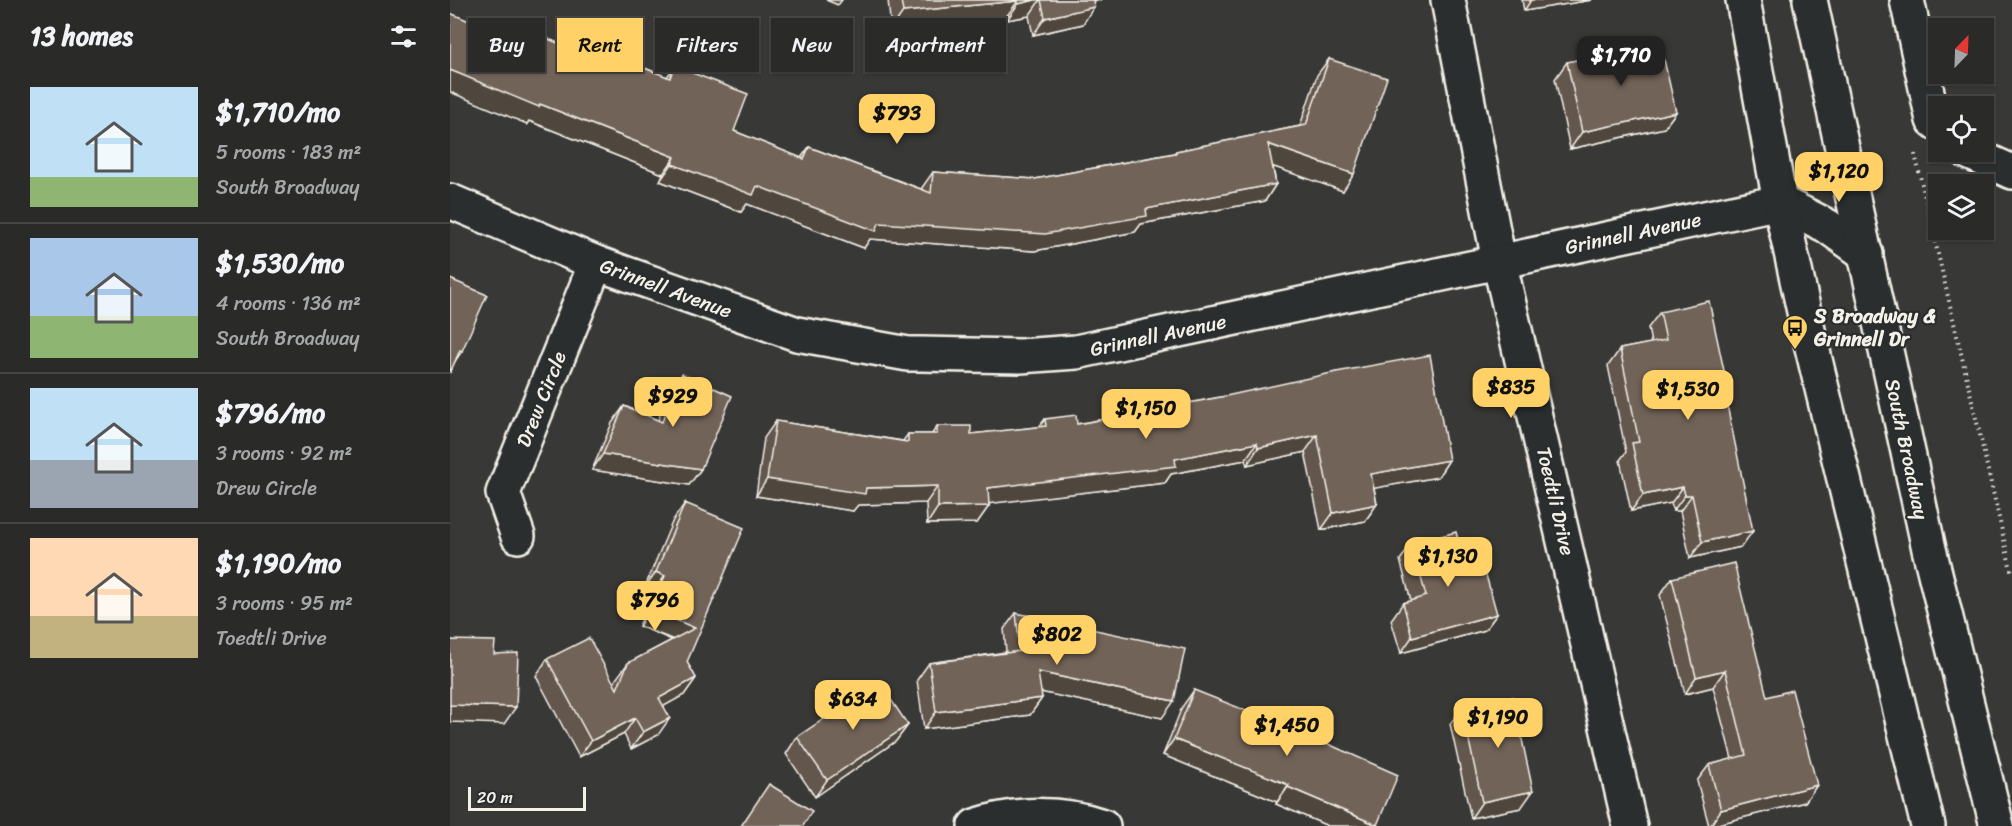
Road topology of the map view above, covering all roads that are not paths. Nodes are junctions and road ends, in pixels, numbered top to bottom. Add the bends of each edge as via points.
1 (1448, 0) edge
2 (1743, 0) edge
3 (1810, 0) edge
4 (1907, 0) edge
5 (1930, 96) edge
6 (1990, 162) edge
7 (2012, 172) edge
8 (450, 201) edge
9 (1780, 202) junction
10 (1866, 254) junction
11 (1499, 261) junction
12 (596, 263) junction
13 (518, 536) dead end
14 (975, 826) edge
15 (1103, 826) edge
16 (1630, 826) edge
17 (1928, 826) edge
18 (1996, 826) edge

1 - 11 main road, Toedtli Drive
2 - 9 main road
3 - 10 main road, South Broadway
4 - 5 main road
6 - 7 main road
8 - 12 main road, Grinnell Avenue
9 - 10 main road via 1827,226
9 - 11 main road, Grinnell Avenue
9 - 17 main road
10 - 18 main road, South Broadway via 1929,549
11 - 12 main road, Grinnell Avenue via 1083,351 1020,356 908,354 797,334
11 - 16 main road, Toedtli Drive
12 - 13 main road, Drew Circle via 503,493
14 - 15 main road via 994,820 1054,815

